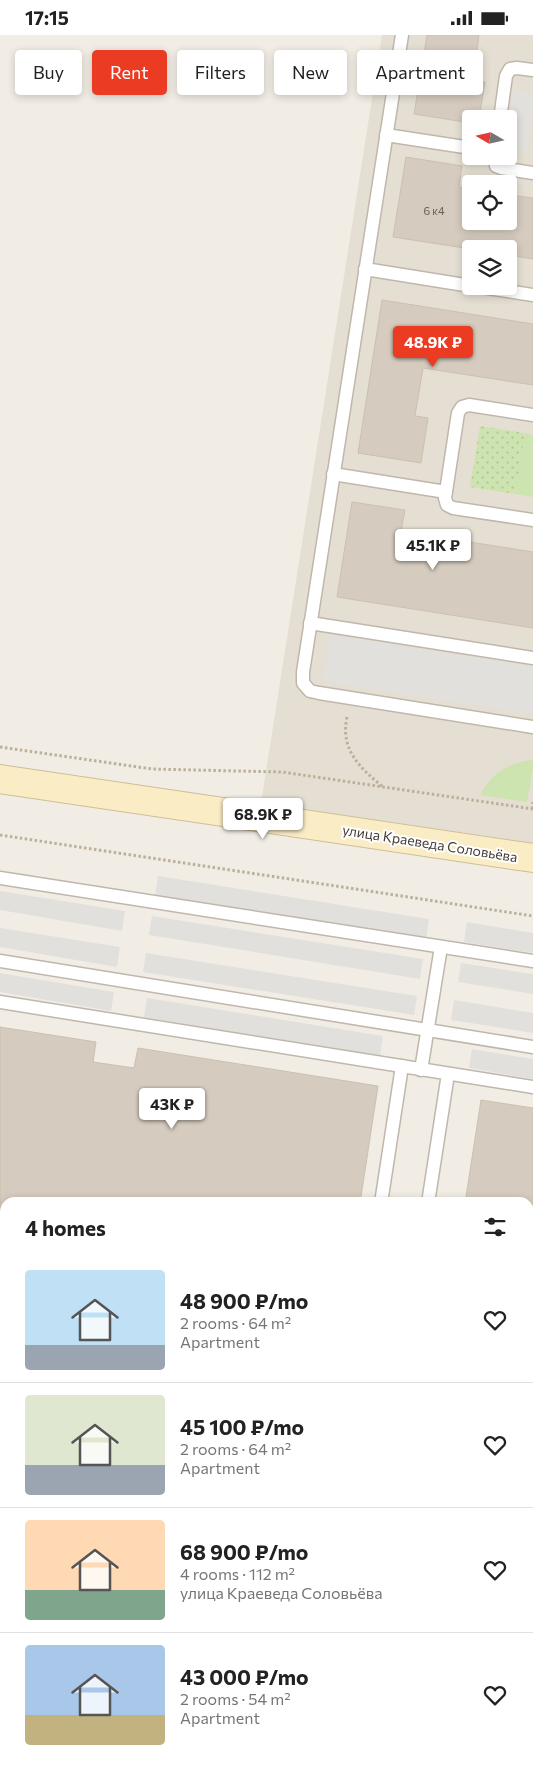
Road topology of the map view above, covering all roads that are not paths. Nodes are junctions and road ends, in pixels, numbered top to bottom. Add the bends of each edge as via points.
1 (402, 35) edge
2 (533, 71) edge
3 (501, 110) edge
4 (386, 135) junction
5 (462, 147) edge
6 (496, 165) edge
7 (533, 173) edge
8 (366, 269) junction
9 (462, 284) edge
10 (517, 293) edge
11 (533, 295) edge
12 (533, 415) edge
13 (333, 475) junction
14 (446, 492) junction
15 (533, 521) edge
16 (310, 623) junction
17 (533, 658) edge
18 (533, 727) edge
19 (0, 779) edge
20 (533, 858) edge
21 (0, 878) edge
22 (441, 947) junction
23 (0, 961) edge
24 (533, 961) edge
25 (0, 1002) edge
26 (427, 1030) junction
27 (533, 1047) edge
28 (402, 1066) junction
29 (421, 1070) junction
30 (448, 1074) junction
31 (533, 1087) edge
32 (382, 1197) edge
33 (429, 1197) edge

1 - 4 lane
2 - 3 lane via 510,69
4 - 5 lane
4 - 8 lane
6 - 7 lane
8 - 9 lane
8 - 13 lane
10 - 11 lane
12 - 14 lane via 469,405 462,407 458,413
13 - 14 lane
13 - 16 lane
14 - 15 lane via 447,505 453,508
16 - 17 lane
16 - 18 lane via 303,672 303,683 310,691
19 - 20 main road, улица Краеведа Соловьёва
21 - 22 lane
22 - 24 lane
22 - 26 lane
23 - 26 lane
25 - 28 lane
26 - 27 lane
26 - 29 lane
28 - 29 lane
28 - 32 lane
29 - 30 lane
30 - 31 lane
30 - 33 lane

